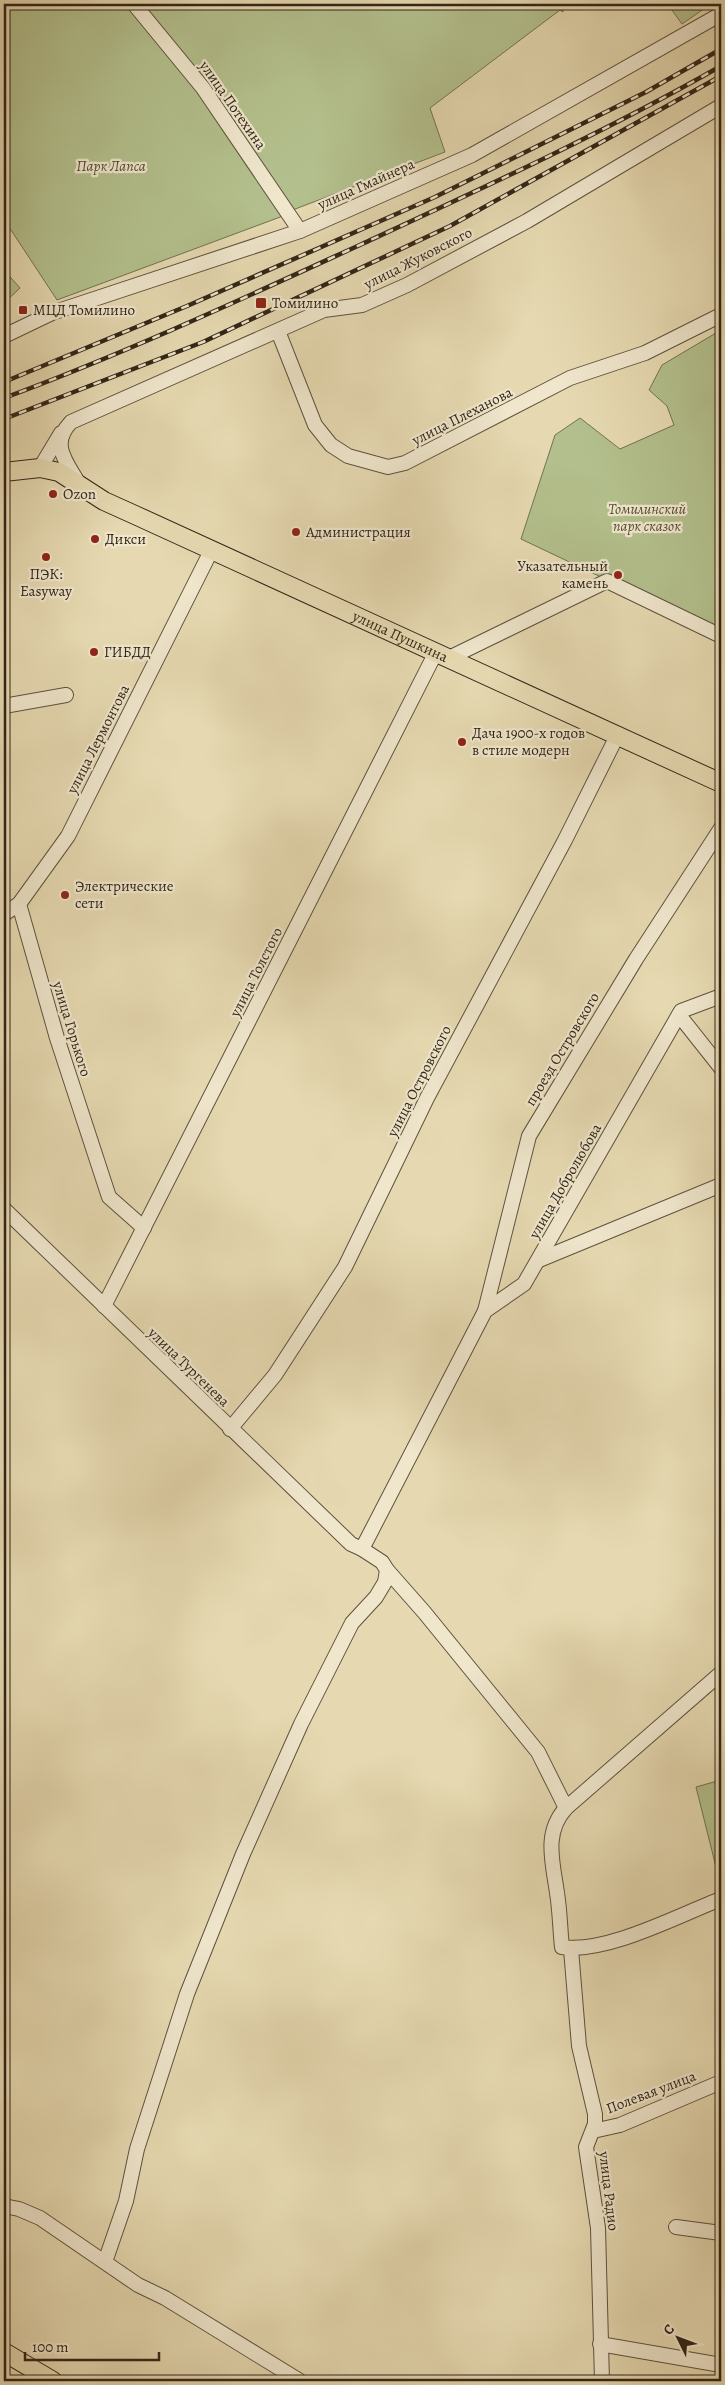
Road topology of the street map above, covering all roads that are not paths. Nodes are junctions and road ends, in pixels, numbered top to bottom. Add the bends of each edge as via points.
1 (134, 4) edge
2 (721, 14) edge
3 (721, 106) edge
4 (300, 231) junction
5 (721, 315) edge
6 (278, 331) junction
7 (4, 336) edge
8 (61, 432) junction
9 (40, 468) junction
10 (4, 472) edge
11 (80, 486) junction
12 (212, 549) junction
13 (721, 636) edge
14 (443, 655) junction
15 (66, 695) dead end
16 (4, 706) edge
17 (618, 734) junction
18 (721, 783) edge
19 (721, 828) edge
20 (19, 904) junction
21 (4, 914) edge
22 (721, 996) edge
23 (679, 1015) junction
24 (721, 1068) edge
25 (721, 1185) edge
26 (4, 1209) edge
27 (144, 1228) junction
28 (539, 1260) junction
29 (104, 1306) junction
30 (485, 1311) junction
31 (230, 1429) junction
32 (358, 1548) junction
33 (387, 1570) junction
34 (721, 1673) edge
35 (566, 1808) junction
36 (721, 1899) edge
37 (566, 1948) junction
38 (721, 2082) edge
39 (593, 2131) junction
40 (4, 2206) edge
41 (676, 2227) dead end
42 (721, 2233) edge
43 (105, 2262) junction
44 (600, 2344) junction
45 (4, 2352) edge
46 (4, 2365) edge
47 (721, 2365) edge
48 (32, 2381) edge
49 (53, 2381) edge
50 (300, 2381) edge
51 (602, 2381) edge

1 - 4 street, улица Потехина via 203,88
2 - 4 street, улица Гмайнера via 472,155
3 - 6 street, улица Жуковского via 527,221 406,285 362,304 324,310
4 - 7 street, улица Гмайнера via 52,313
5 - 6 street, улица Плеханова via 645,353 570,378 405,463 388,467 348,456 331,444 315,425
6 - 8 street, улица Жуковского via 71,422
8 - 9 street, улица Жуковского
8 - 11 street via 59,444
9 - 10 main road
9 - 11 main road, улица Пушкина via 59,472
11 - 12 main road, улица Пушкина via 104,501
12 - 14 main road, улица Пушкина
12 - 20 street, улица Лермонтова via 68,836
13 - 14 street via 607,581
14 - 17 main road, улица Пушкина
14 - 27 street, улица Толстого
15 - 16 street
17 - 18 main road, улица Пушкина
17 - 31 street, улица Островского via 561,849 427,1098 345,1267 275,1375
19 - 30 street, проезд Островского via 636,959 529,1136
20 - 21 street
20 - 27 street, улица Горького via 57,1038 109,1197
22 - 23 street via 681,1011
23 - 24 street
23 - 28 street, улица Добролюбова via 603,1150 553,1230
25 - 28 street, улица Добролюбова
26 - 29 street, улица Тургенева
27 - 29 street, улица Толстого
28 - 30 street via 524,1284
29 - 31 street, улица Тургенева
30 - 32 street
31 - 32 street, улица Тургенева
32 - 33 street, улица Тургенева via 382,1562
33 - 35 street, улица Тургенева via 538,1752
33 - 43 street via 376,1597 352,1623 301,1724 242,1854 187,1994
34 - 35 street, улица Радио
35 - 37 street, улица Радио via 553,1829 550,1850
36 - 37 street via 614,1941
37 - 39 street, улица Радио via 579,2046 595,2114
38 - 39 street, Полевая улица via 620,2125
39 - 44 street, улица Радио via 586,2147 598,2228
40 - 43 street via 40,2218
41 - 42 street
43 - 50 street
44 - 47 street
44 - 51 street, улица Радио
45 - 49 main road
46 - 48 main road

